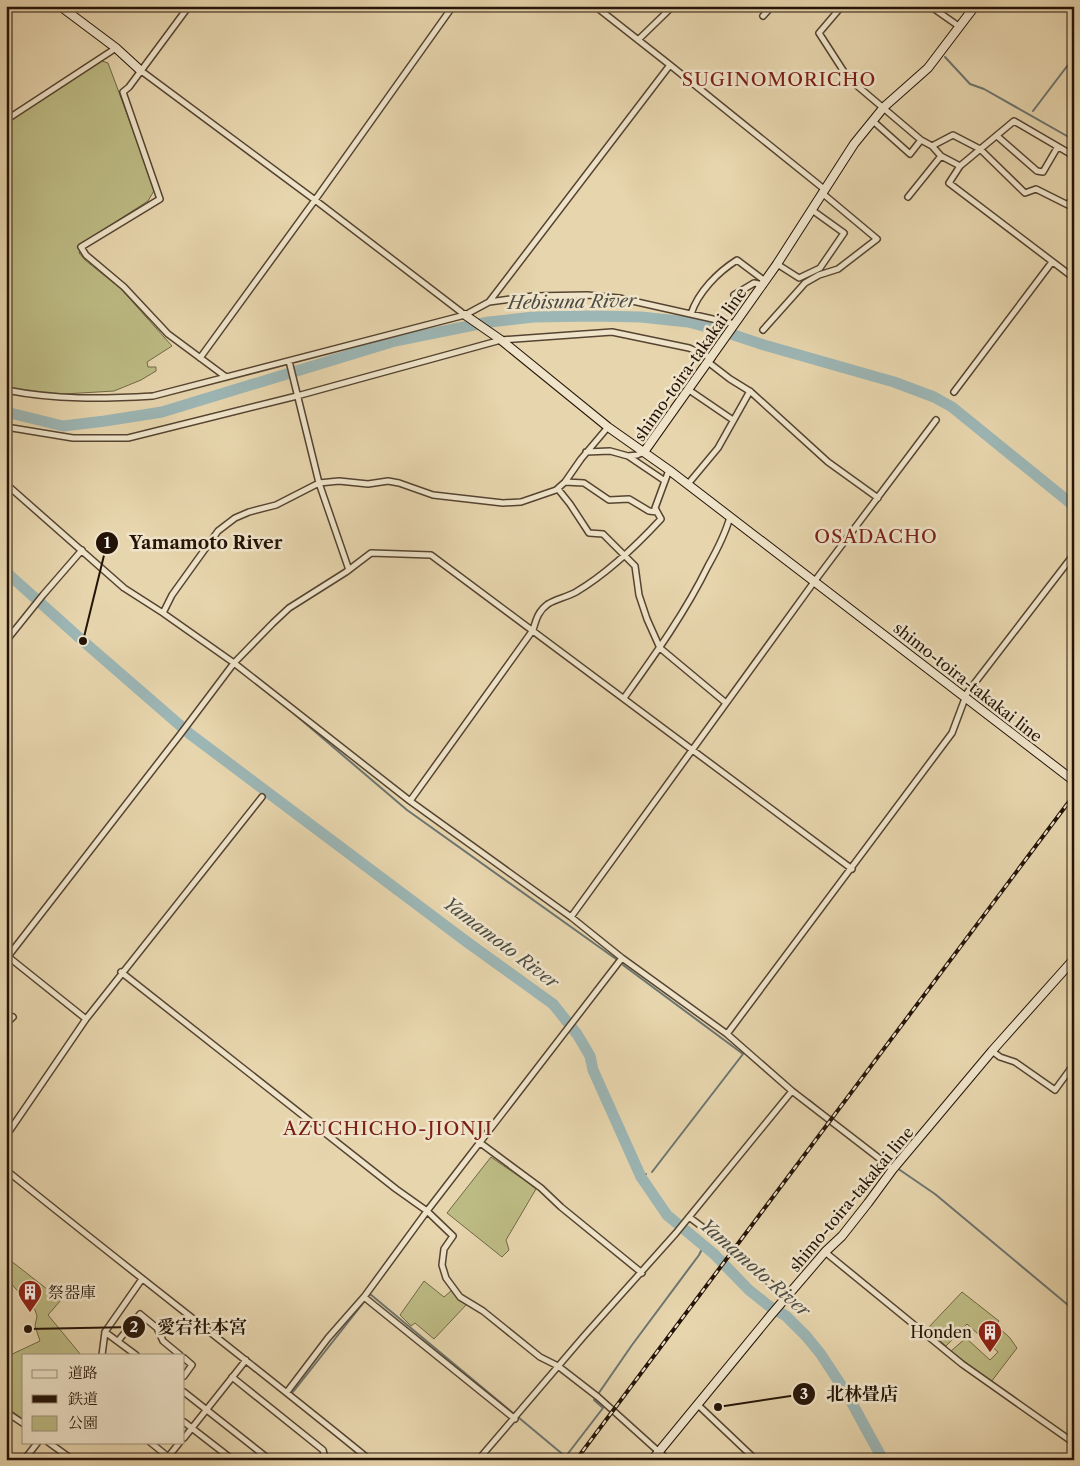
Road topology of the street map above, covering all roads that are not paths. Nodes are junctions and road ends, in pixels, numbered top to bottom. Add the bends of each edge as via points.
1 (60, 6) edge
2 (189, 6) edge
3 (453, 6) edge
4 (595, 6) edge
5 (673, 6) edge
6 (772, 6) edge
7 (842, 6) edge
8 (930, 6) edge
9 (975, 6) edge
10 (764, 16) dead end
11 (960, 27) junction
12 (638, 40) junction
13 (116, 48) junction
14 (670, 64) junction
15 (140, 70) junction
16 (884, 108) junction
17 (6, 120) edge
18 (873, 121) junction
19 (997, 136) junction
20 (921, 140) junction
21 (932, 146) junction
22 (1057, 148) junction
23 (980, 149) junction
24 (941, 156) junction
25 (1074, 156) edge
26 (960, 166) junction
27 (823, 191) junction
28 (1074, 196) edge
29 (908, 197) dead end
30 (315, 200) junction
31 (812, 210) junction
32 (1052, 262) junction
33 (777, 264) junction
34 (1074, 278) edge
35 (764, 283) junction
36 (734, 295) dead end
37 (489, 302) junction
38 (691, 314) junction
39 (465, 315) junction
40 (735, 324) junction
41 (763, 330) dead end
42 (501, 340) junction
43 (200, 358) junction
44 (710, 360) junction
45 (289, 361) junction
46 (226, 377) junction
47 (6, 390) edge
48 (689, 390) junction
49 (750, 391) junction
50 (954, 392) dead end
51 (297, 396) junction
52 (733, 420) junction
53 (936, 420) dead end
54 (6, 427) edge
55 (608, 427) junction
56 (586, 452) junction
57 (644, 452) junction
58 (628, 456) junction
59 (669, 470) junction
60 (665, 481) junction
61 (566, 482) junction
62 (319, 483) junction
63 (6, 484) edge
64 (688, 484) junction
65 (558, 488) junction
66 (878, 498) junction
67 (657, 512) junction
68 (730, 517) junction
69 (82, 550) junction
70 (1074, 554) edge
71 (624, 555) junction
72 (349, 570) junction
73 (814, 582) junction
74 (163, 613) junction
75 (533, 630) junction
76 (6, 641) edge
77 (660, 648) junction
78 (234, 663) junction
79 (965, 697) junction
80 (624, 698) junction
81 (726, 703) junction
82 (692, 751) junction
83 (1074, 781) edge
84 (262, 797) dead end
85 (410, 800) junction
86 (852, 869) junction
87 (572, 917) junction
88 (7, 957) edge
89 (622, 958) junction
90 (1074, 959) edge
91 (121, 972) junction
92 (13, 1018) dead end
93 (86, 1018) junction
94 (6, 1024) edge
95 (727, 1034) junction
96 (992, 1051) junction
97 (1074, 1064) edge
98 (792, 1091) junction
99 (6, 1136) edge
100 (479, 1142) junction
101 (893, 1169) junction
102 (6, 1170) edge
103 (427, 1211) junction
104 (688, 1218) junction
105 (729, 1247) tunnel mouth
106 (825, 1252) junction
107 (739, 1256) tunnel mouth
108 (642, 1272) junction
109 (142, 1279) junction
110 (364, 1297) junction
111 (784, 1300) junction
112 (105, 1332) junction
113 (118, 1341) junction
114 (102, 1354) edge
115 (135, 1354) edge
116 (179, 1354) edge
117 (185, 1359) edge
118 (246, 1360) junction
119 (558, 1366) junction
120 (185, 1375) edge
121 (232, 1377) junction
122 (287, 1392) junction
123 (185, 1393) edge
124 (697, 1404) junction
125 (206, 1410) junction
126 (6, 1412) edge
127 (515, 1419) junction
128 (22, 1423) edge
129 (185, 1423) edge
130 (192, 1428) junction
131 (185, 1437) edge
132 (1074, 1443) edge
133 (36, 1444) edge
134 (51, 1444) edge
135 (152, 1444) edge
136 (179, 1444) edge
137 (659, 1451) junction
138 (1074, 1452) edge
139 (170, 1458) edge
140 (24, 1460) edge
141 (72, 1460) edge
142 (233, 1460) edge
143 (270, 1460) edge
144 (319, 1460) edge
145 (370, 1460) edge
146 (478, 1460) edge
147 (652, 1460) edge
148 (668, 1460) edge
149 (756, 1460) edge
150 (1069, 1460) edge

1 - 13 main road
2 - 15 street
3 - 30 street
4 - 12 street
5 - 12 street
6 - 10 street
7 - 16 street via 819,33 848,78
8 - 11 street
9 - 11 main road, shimo-toira-takakai line
11 - 16 main road, shimo-toira-takakai line via 928,68
12 - 14 street
13 - 15 main road
13 - 17 street
14 - 27 street
14 - 37 street
15 - 30 street
15 - 43 street via 123,92 160,199 81,247 168,334
16 - 18 main road, shimo-toira-takakai line
16 - 20 street
18 - 20 street via 910,154
18 - 27 main road, shimo-toira-takakai line
19 - 22 street via 1014,122
19 - 22 street via 1043,172
19 - 23 street
20 - 21 street
21 - 23 street via 953,135
21 - 24 street
22 - 25 street
23 - 26 street
23 - 28 street via 1025,193 1036,189 1068,205
24 - 26 street
24 - 29 street
26 - 32 street via 948,183
27 - 31 main road, shimo-toira-takakai line
27 - 41 street via 878,239 838,269 805,283
30 - 39 street
30 - 43 street
31 - 33 main road, shimo-toira-takakai line
31 - 33 street via 844,233 837,244 820,268 799,278
32 - 34 street
32 - 50 street
33 - 35 main road, shimo-toira-takakai line
35 - 36 street via 754,283
35 - 38 street via 737,260 708,286 695,302
35 - 40 main road, shimo-toira-takakai line
37 - 38 street via 533,296 587,295 619,298
37 - 39 street
38 - 40 street
39 - 42 main road
39 - 45 street
40 - 44 main road, shimo-toira-takakai line
42 - 44 street via 612,332 689,348
42 - 51 street
42 - 55 main road
43 - 46 street
44 - 48 main road, shimo-toira-takakai line
44 - 49 street via 730,379
45 - 46 street
45 - 51 street
46 - 47 street via 153,396 104,399 32,396
48 - 52 street
48 - 57 main road, shimo-toira-takakai line
49 - 52 street
49 - 66 street via 828,462
51 - 54 street via 128,438 73,438
51 - 62 street
52 - 64 street via 710,458
53 - 66 street
55 - 56 street
55 - 57 main road
56 - 58 street via 610,451
56 - 61 street
57 - 58 street
57 - 59 main road, shimo-toira-takakai line
58 - 60 street
59 - 60 street
59 - 64 main road, shimo-toira-takakai line
60 - 67 street via 655,508
61 - 65 street
61 - 67 street via 584,483 609,500 629,499
62 - 65 street via 399,482 433,495 503,503 536,498
62 - 72 street
62 - 74 street via 276,506 235,518 218,531 172,595
63 - 69 street
64 - 68 main road, shimo-toira-takakai line
65 - 71 street via 588,533 603,534
66 - 73 street
67 - 71 street via 661,519
68 - 73 main road, shimo-toira-takakai line
68 - 77 street via 726,532 698,587
69 - 74 street via 124,588
69 - 76 street
70 - 79 street
71 - 75 street via 576,592 548,604 538,614
71 - 77 street via 634,566 639,595
72 - 75 street via 371,553 431,556
72 - 78 street via 289,608
73 - 79 main road, shimo-toira-takakai line
73 - 81 street
74 - 78 street
75 - 80 street
75 - 85 street
77 - 80 street
77 - 81 street
78 - 85 street
78 - 88 street
79 - 83 main road, shimo-toira-takakai line
79 - 86 street via 952,733
80 - 82 street
81 - 82 street
82 - 86 street
82 - 87 street
84 - 91 street
85 - 87 street
86 - 95 street
87 - 89 street
88 - 93 street
89 - 95 street
89 - 100 street
90 - 96 main road, shimo-toira-takakai line
91 - 93 street
91 - 103 street
92 - 94 street
93 - 99 street
95 - 98 street
96 - 97 street via 1015,1062 1055,1090
96 - 101 main road, shimo-toira-takakai line
98 - 101 street
98 - 104 street
100 - 103 street
100 - 108 street via 541,1188
101 - 106 main road, shimo-toira-takakai line via 842,1236
102 - 109 street
103 - 110 street
103 - 119 street via 453,1236 444,1249 442,1265 455,1291 540,1357
104 - 105 street
104 - 108 street
106 - 111 main road, shimo-toira-takakai line
106 - 132 street via 962,1364
107 - 111 street
108 - 119 street
109 - 112 street
109 - 118 street
110 - 122 street
110 - 127 street
111 - 124 main road, shimo-toira-takakai line
112 - 113 street
112 - 114 street
113 - 115 street
113 - 116 street via 140,1314 158,1328 163,1341
117 - 120 street via 192,1365
118 - 121 street
118 - 122 street
119 - 127 street
119 - 137 street
121 - 125 street
121 - 144 street via 323,1450
122 - 145 street
123 - 125 street
124 - 137 main road, shimo-toira-takakai line
124 - 149 street
125 - 130 street
125 - 143 street
126 - 128 street
127 - 146 street
129 - 130 street
130 - 131 street
130 - 142 street
133 - 140 street
134 - 141 street
135 - 139 street
136 - 139 street
137 - 147 main road, shimo-toira-takakai line
137 - 148 street
138 - 150 street

